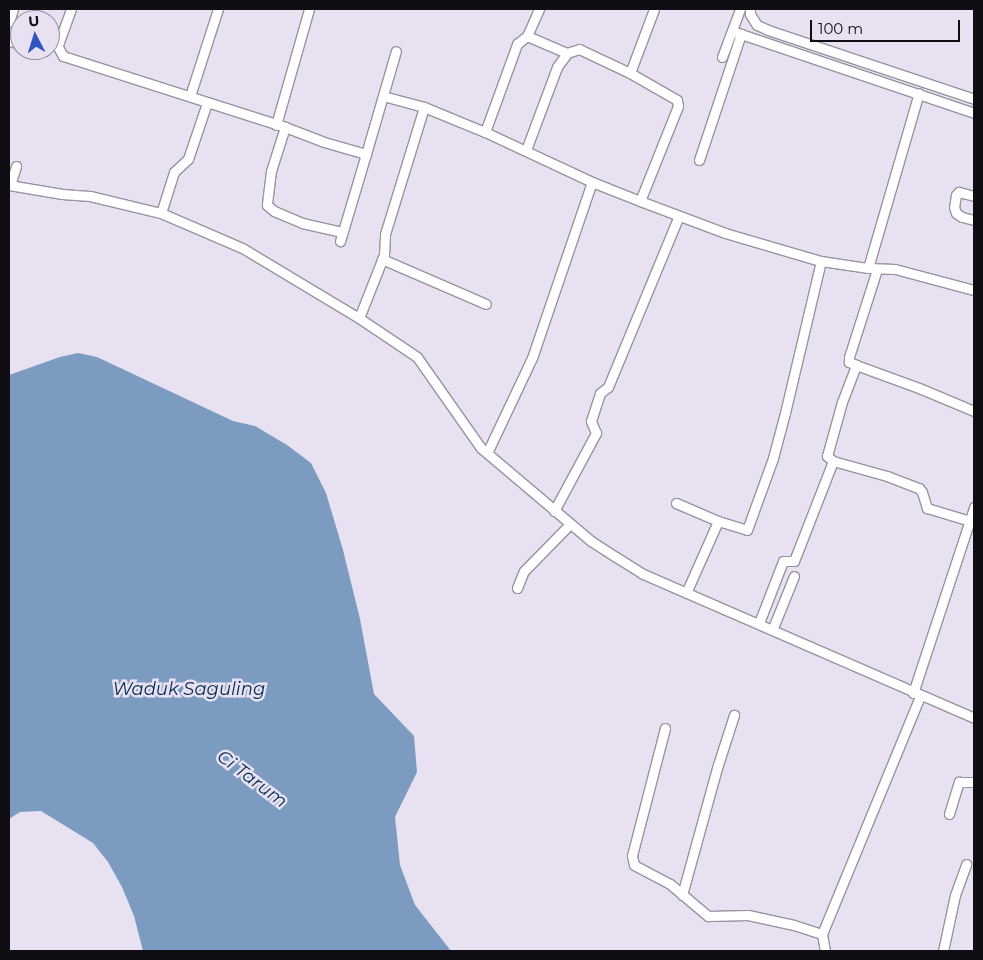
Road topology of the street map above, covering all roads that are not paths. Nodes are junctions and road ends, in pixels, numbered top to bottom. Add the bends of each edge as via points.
1 (13, 9) edge
2 (70, 9) edge
3 (218, 9) edge
4 (309, 9) edge
5 (539, 9) edge
6 (654, 9) edge
7 (740, 9) edge
8 (750, 9) edge
9 (9, 22) edge
10 (736, 32) junction
11 (527, 36) junction
12 (396, 51) dead end
13 (567, 53) junction
14 (722, 57) dead end
15 (630, 72) junction
16 (919, 93) junction
17 (190, 96) junction
18 (383, 96) junction
19 (974, 99) edge
20 (207, 102) junction
21 (424, 107) junction
22 (974, 113) edge
23 (281, 126) junction
24 (485, 132) junction
25 (526, 150) junction
26 (366, 154) junction
27 (699, 160) dead end
28 (16, 166) dead end
29 (592, 182) junction
30 (9, 185) edge
31 (974, 196) edge
32 (640, 201) junction
33 (161, 213) junction
34 (678, 216) junction
35 (974, 220) edge
36 (382, 259) junction
37 (821, 261) junction
38 (873, 269) junction
39 (974, 290) edge
40 (486, 304) dead end
41 (359, 318) junction
42 (856, 365) junction
43 (974, 411) edge
44 (487, 453) junction
45 (833, 461) junction
46 (676, 503) dead end
47 (974, 507) edge
48 (554, 511) junction
49 (718, 521) junction
50 (970, 521) junction
51 (570, 524) junction
52 (794, 576) dead end
53 (517, 588) dead end
54 (686, 593) junction
55 (758, 623) junction
56 (773, 628) junction
57 (917, 694) junction
58 (734, 715) dead end
59 (974, 718) edge
60 (665, 728) dead end
61 (974, 782) edge
62 (949, 814) dead end
63 (966, 864) dead end
64 (682, 895) junction
65 (822, 934) junction
66 (825, 951) edge
67 (943, 951) edge

1 - 9 street
2 - 17 street via 58,47 63,56
3 - 17 street
4 - 23 street
5 - 11 street
6 - 15 street
7 - 10 street
8 - 19 street via 757,25 768,30
10 - 14 street
10 - 16 street
10 - 27 street
11 - 13 street
11 - 24 street via 517,44
12 - 18 street
13 - 15 street via 579,49
13 - 25 street via 557,68
15 - 32 street via 678,102
16 - 22 street
16 - 38 street
17 - 20 street
18 - 21 street
18 - 26 street
20 - 23 street
20 - 33 street via 188,159 174,172
21 - 24 street
21 - 36 street via 386,234
23 - 26 street
23 - 26 street via 270,171 267,205 274,211 341,237
24 - 25 street
25 - 29 street
28 - 30 street
29 - 32 street
29 - 44 street via 532,358
30 - 33 street via 90,196
31 - 35 street via 959,192 954,207 962,217
32 - 34 street
33 - 41 street via 244,249
34 - 37 street
34 - 48 street via 608,387 600,393 591,421 596,433
36 - 40 street
36 - 41 street
37 - 38 street
37 - 49 street via 773,458 747,530
38 - 39 street via 894,268
38 - 42 street via 849,357 849,362
41 - 44 street via 417,357
42 - 43 street
42 - 45 street via 827,456
44 - 48 street
45 - 50 street via 919,488 927,508
45 - 55 street via 794,561 783,561
46 - 49 street
47 - 50 street
48 - 51 street
49 - 54 street
50 - 57 street
51 - 53 street via 524,571
51 - 54 street via 590,541 643,574
52 - 56 street
54 - 55 street
55 - 56 street
56 - 57 street
57 - 59 street
57 - 65 street
58 - 64 street
60 - 64 street via 632,861
61 - 62 street via 959,782
63 - 67 street via 954,896
64 - 65 street via 708,916 748,915
65 - 66 street

